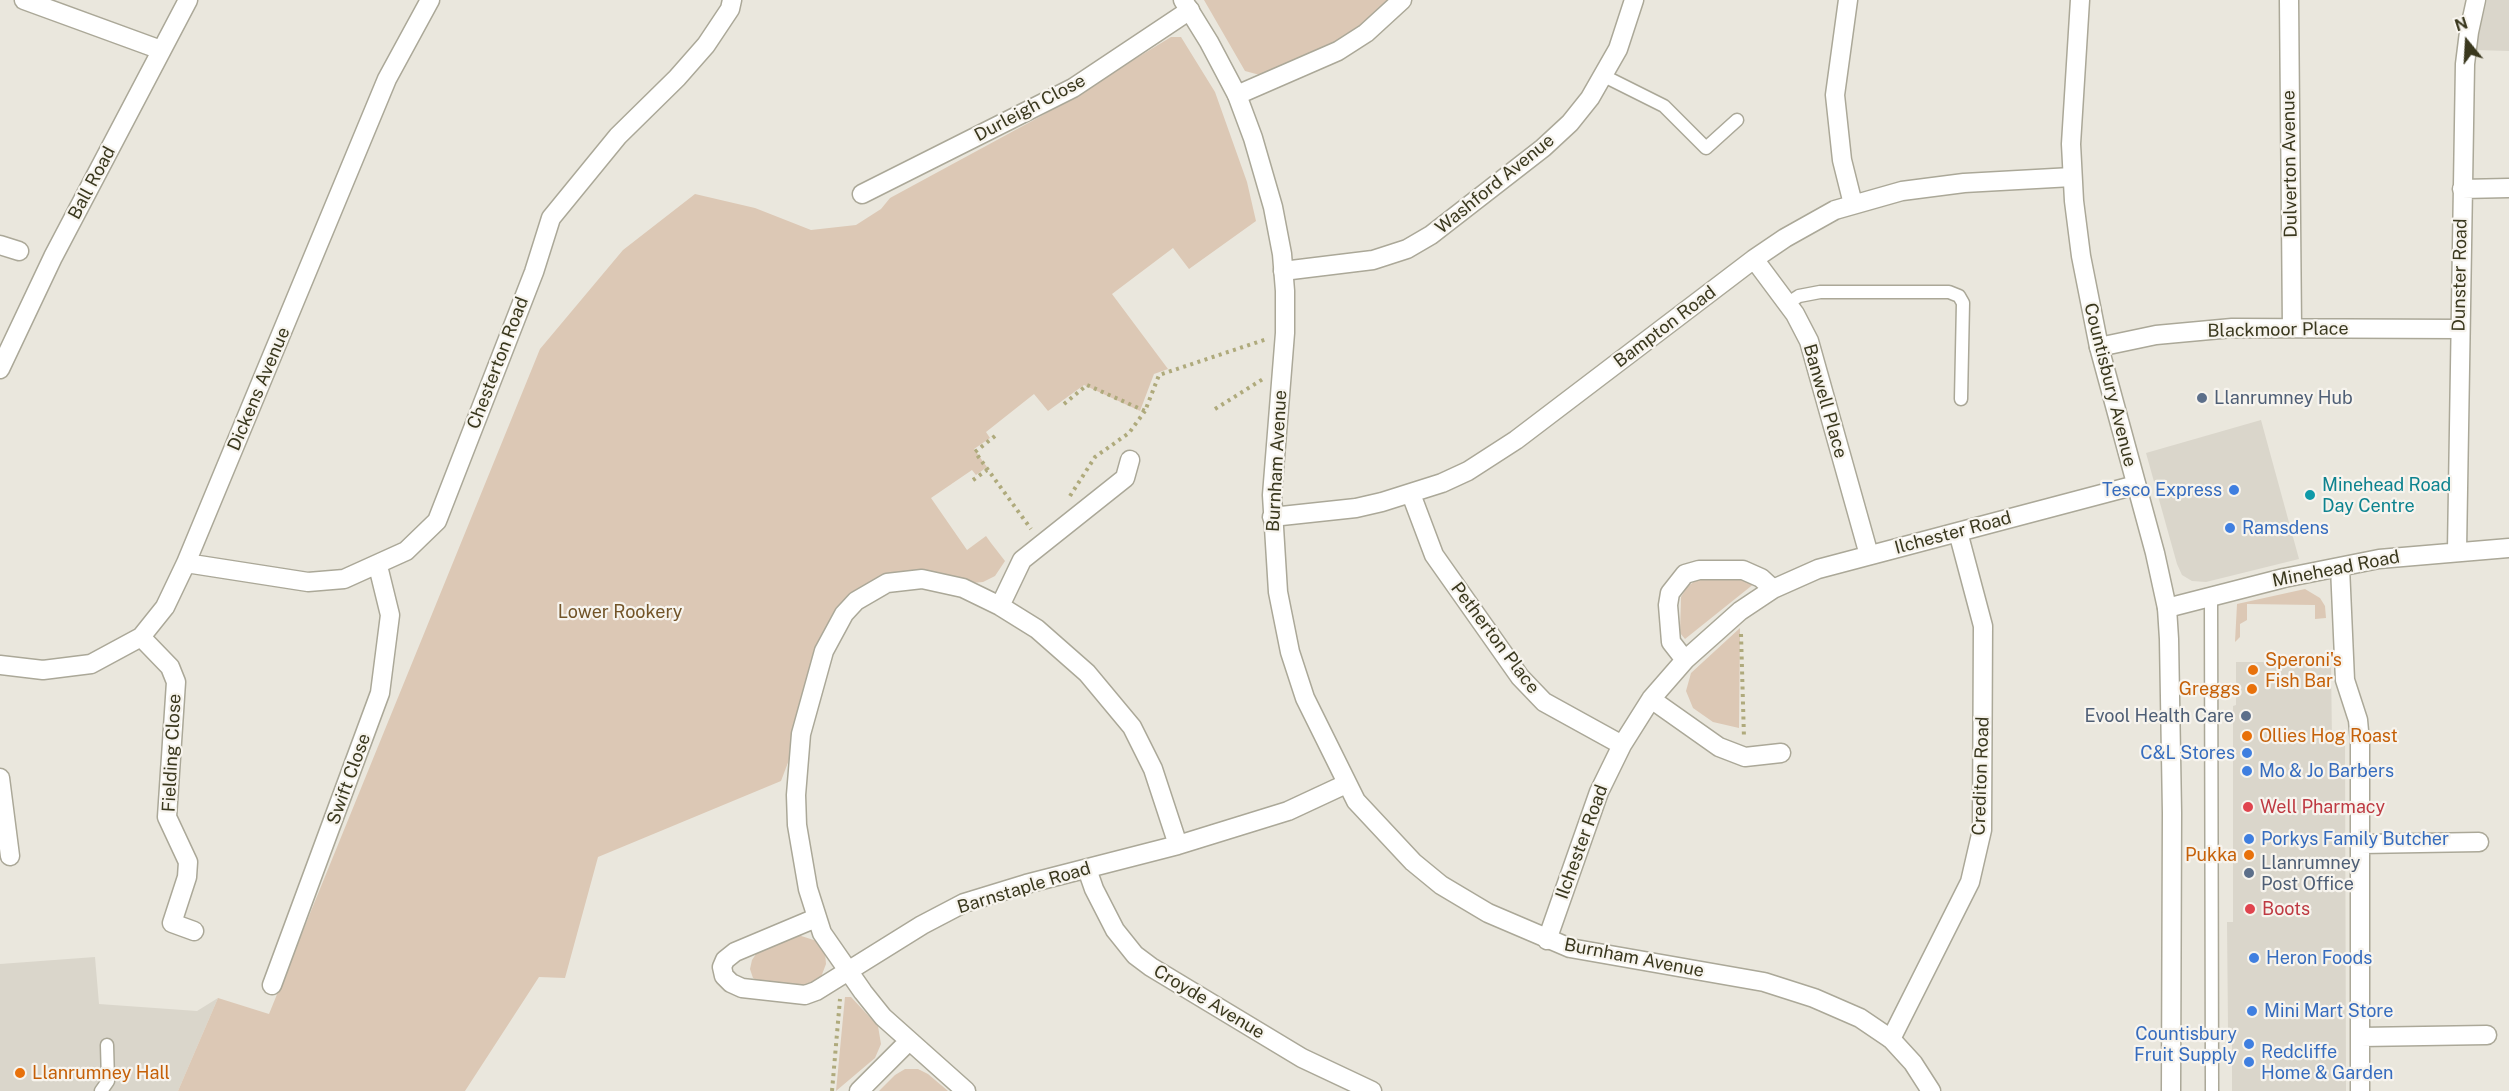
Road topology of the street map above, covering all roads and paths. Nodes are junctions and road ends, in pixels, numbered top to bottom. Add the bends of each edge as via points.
1 (24, 0) edge
2 (188, 0) edge
3 (430, 0) edge
4 (732, 0) edge
5 (1402, 0) edge
6 (1634, 0) edge
7 (1848, 0) edge
8 (2080, 0) edge
9 (2289, 0) edge
10 (2476, 0) edge
11 (1186, 5) edge
12 (161, 50) junction
13 (1604, 76) junction
14 (1237, 95) junction
15 (1737, 120) dead end
16 (2072, 177) junction
17 (2509, 188) edge
18 (2462, 189) junction
19 (862, 194) dead end
20 (1853, 204) junction
21 (0, 245) edge
22 (19, 251) dead end
23 (1754, 259) junction
24 (1283, 271) junction
25 (1788, 303) junction
26 (2292, 328) junction
27 (2459, 329) junction
28 (1285, 333) junction
29 (2098, 347) junction
30 (1282, 368) junction
31 (0, 369) edge
32 (1961, 399) dead end
33 (1064, 404) dead end
34 (1215, 409) dead end
35 (1145, 411) junction
36 (996, 436) dead end
37 (1130, 460) dead end
38 (987, 470) junction
39 (973, 480) dead end
40 (2136, 485) junction
41 (1411, 494) junction
42 (1066, 502) dead end
43 (1272, 517) junction
44 (1958, 532) junction
45 (1040, 543) junction
46 (2509, 548) edge
47 (2457, 550) junction
48 (1869, 555) junction
49 (186, 563) junction
50 (378, 566) junction
51 (2340, 567) junction
52 (1773, 589) junction
53 (2211, 597) junction
54 (1000, 606) junction
55 (2166, 608) junction
56 (1740, 611) junction
57 (141, 637) junction
58 (1685, 660) junction
59 (0, 665) edge
60 (1651, 699) junction
61 (1622, 745) junction
62 (1781, 753) dead end
63 (1745, 757) junction
64 (0, 778) edge
65 (1346, 784) junction
66 (2479, 842) dead end
67 (2361, 844) junction
68 (1178, 845) junction
69 (10, 856) dead end
70 (1088, 869) junction
71 (816, 918) junction
72 (194, 931) dead end
73 (1547, 940) junction
74 (844, 972) junction
75 (272, 985) dead end
76 (2487, 1035) dead end
77 (2361, 1038) junction
78 (1891, 1039) junction
79 (908, 1042) junction
80 (107, 1045) dead end
81 (101, 1091) edge
82 (832, 1091) edge
83 (859, 1091) edge
84 (966, 1091) edge
85 (1372, 1091) edge
86 (1931, 1091) edge
87 (2171, 1091) edge
88 (2212, 1091) edge
89 (2360, 1091) edge

1 - 12 street
2 - 12 street, Ball Road
3 - 49 street, Dickens Avenue via 387,80
4 - 50 street, Chesterton Road via 706,45 618,136 551,218 437,521 406,551
5 - 14 street via 1366,33 1338,51
6 - 13 street, Washford Avenue via 1618,49
7 - 20 street via 1835,95 1842,160
8 - 16 street, Countisbury Avenue
9 - 26 street, Dulverton Avenue
10 - 18 street, Dunster Road via 2465,64
11 - 14 street, Burnham Avenue
11 - 19 street, Durleigh Close via 1073,88
12 - 31 street, Ball Road via 53,257
13 - 15 lane via 1664,106 1706,148
13 - 24 street, Washford Avenue via 1570,123 1543,148 1431,235 1407,249 1374,260
14 - 24 street, Burnham Avenue via 1267,184
16 - 20 street, Bampton Road via 1964,183 1902,191
16 - 29 street, Countisbury Avenue via 2084,279
17 - 18 street
18 - 27 street, Dunster Road
20 - 23 street, Bampton Road via 1816,219
21 - 22 street
23 - 25 street, Banwell Place
23 - 41 street, Bampton Road via 1516,440 1468,471
24 - 28 street, Burnham Avenue
25 - 32 lane via 1799,296 1820,292 1949,292 1959,296 1963,303
25 - 48 street, Banwell Place via 1815,360
26 - 27 street, Blackmoor Place
26 - 29 street, Blackmoor Place via 2232,328 2156,335
27 - 47 street, Dunster Road
28 - 30 street, Burnham Avenue
28 - 35 path via 1159,375
29 - 40 street, Countisbury Avenue
30 - 34 path
30 - 43 street, Burnham Avenue
33 - 35 path via 1088,385
35 - 42 path via 1129,433 1095,458
36 - 38 path via 975,452
37 - 45 street via 1125,478
38 - 39 path
38 - 45 path
40 - 44 street, Ilchester Road
40 - 55 street, Countisbury Avenue
41 - 43 street, Bampton Road via 1356,508
41 - 61 street, Petherton Place via 1434,555 1520,677 1544,702
43 - 65 street, Burnham Avenue via 1278,592 1296,676
44 - 48 street, Ilchester Road
44 - 78 street, Crediton Road via 1983,626 1982,830 1971,882
45 - 54 street via 1022,560
46 - 47 street, Minehead Road
47 - 51 street, Minehead Road
48 - 52 street, Ilchester Road via 1798,576
49 - 50 street, Chesterton Road via 308,582 344,579
49 - 57 street, Dickens Avenue via 165,608
50 - 75 street, Swift Close via 390,615 380,693
51 - 53 street, Minehead Road
51 - 67 street via 2345,680 2358,720 2360,742
52 - 56 street, Ilchester Road
52 - 58 street via 1743,570 1699,570 1685,574 1670,593 1668,605 1671,642
53 - 55 street, Minehead Road
53 - 88 lane
54 - 68 street via 1070,656 1118,707 1153,769
54 - 71 street via 943,582 906,579 887,583 856,600 833,631 810,697 798,765 797,825
55 - 87 street, Countisbury Avenue via 2172,727
56 - 58 street, Ilchester Road
56 - 63 path
57 - 59 street, Dickens Avenue via 91,664 43,670
57 - 72 street, Fielding Close via 170,667 176,682 167,817 188,861 188,878 172,923
58 - 60 street, Ilchester Road
60 - 61 street, Ilchester Road
60 - 63 street via 1719,747
61 - 73 street, Ilchester Road via 1591,811
62 - 63 street
64 - 69 street
65 - 68 street, Barnstaple Road via 1288,811
65 - 73 street, Burnham Avenue via 1375,825 1436,881 1488,913
66 - 67 street
67 - 77 street
68 - 70 street, Barnstaple Road
70 - 74 street, Barnstaple Road via 964,903
70 - 85 street, Croyde Avenue via 1094,890 1115,930 1150,967 1302,1058
71 - 74 street
71 - 74 street, Barnstaple Road via 735,952 722,967 724,976 742,988 805,994
73 - 78 street, Burnham Avenue via 1596,954 1764,982 1860,1018
74 - 79 street
74 - 82 path
76 - 77 street
77 - 89 street
78 - 86 street, Burnham Avenue
79 - 83 street
79 - 84 street
80 - 81 lane via 108,1081

